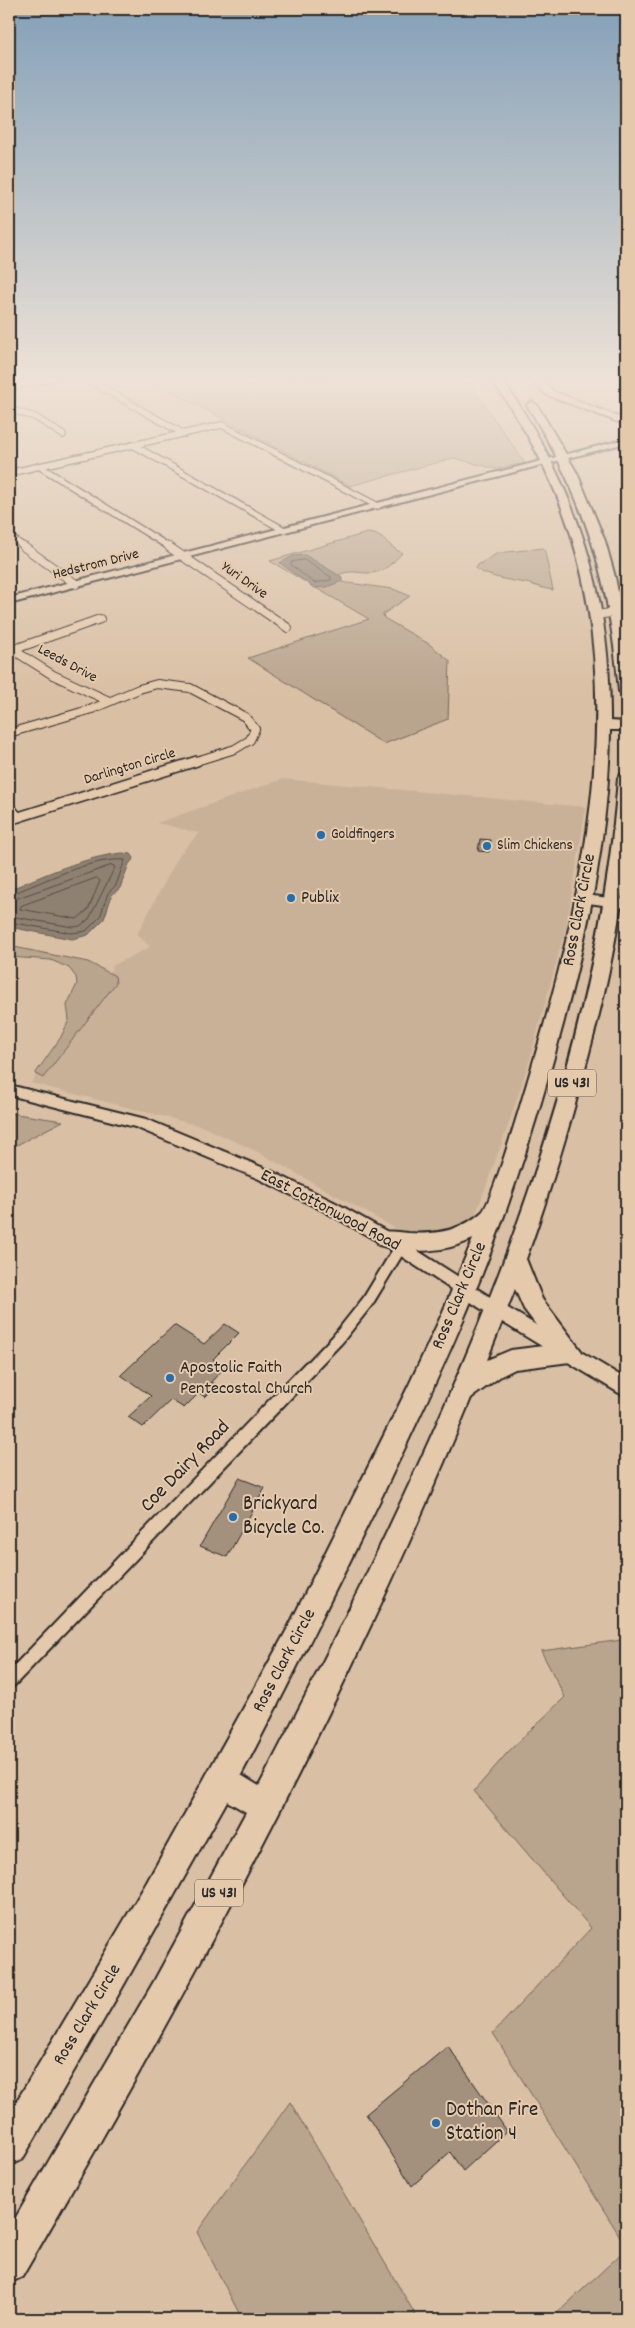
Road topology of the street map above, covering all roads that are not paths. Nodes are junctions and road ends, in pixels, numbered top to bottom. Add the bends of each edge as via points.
1 (71, 486) edge
2 (205, 486) edge
3 (339, 486) edge
4 (455, 486) edge
5 (559, 486) edge
6 (578, 486) edge
7 (378, 506) junction
8 (284, 530) junction
9 (9, 536) edge
10 (184, 556) junction
11 (76, 584) junction
12 (9, 601) edge
13 (622, 612) edge
14 (596, 616) junction
15 (100, 619) dead end
16 (288, 628) dead end
17 (11, 650) edge
18 (626, 691) edge
19 (109, 701) junction
20 (603, 725) junction
21 (626, 726) edge
22 (9, 733) edge
23 (255, 733) junction
24 (266, 734) dead end
25 (626, 778) edge
26 (9, 808) edge
27 (13, 819) edge
28 (585, 899) junction
29 (620, 904) edge
30 (564, 991) junction
31 (592, 1008) junction
32 (9, 1090) edge
33 (492, 1216) junction
34 (393, 1244) junction
35 (514, 1258) junction
36 (464, 1289) junction
37 (496, 1309) junction
38 (570, 1352) junction
39 (626, 1388) edge
40 (462, 1391) junction
41 (9, 1681) edge
42 (223, 1781) junction
43 (266, 1806) junction
44 (9, 2147) edge
45 (9, 2264) edge

1 - 10 street, Yuri Drive
2 - 8 street
3 - 7 street
4 - 7 street, Hedstrom Drive
5 - 14 highway, Ross Clark Circle / US 431 via 580,542
6 - 13 highway
7 - 8 street, Hedstrom Drive
8 - 10 street, Hedstrom Drive
9 - 11 street
10 - 11 street, Hedstrom Drive
10 - 16 street, Yuri Drive
11 - 12 street, Hedstrom Drive
13 - 14 street
13 - 18 highway
14 - 20 highway, Ross Clark Circle / US 431 via 602,668
15 - 17 street
17 - 19 street, Leeds Drive
19 - 22 street
19 - 23 street via 166,680 190,688 245,717 252,722
20 - 21 highway
20 - 28 highway, Ross Clark Circle / US 431 via 597,810
23 - 24 street
23 - 27 street, Darlington Circle via 235,749
25 - 29 highway, Ross Clark Circle / US 431
26 - 27 street
28 - 29 street
28 - 30 highway, Ross Clark Circle / US 431
29 - 31 highway, Ross Clark Circle / US 431
30 - 31 highway via 573,1003
30 - 33 highway, Ross Clark Circle / US 431 via 537,1086
31 - 35 highway, Ross Clark Circle / US 431 via 557,1135
32 - 34 street, East Cottonwood Road via 163,1131 265,1174
33 - 34 highway via 448,1242
33 - 36 highway, Ross Clark Circle / US 431
34 - 36 street, East Cottonwood Road
34 - 41 street, Coe Dairy Road via 368,1300 337,1340
35 - 37 highway, Ross Clark Circle / US 431
35 - 38 highway via 532,1303
36 - 37 street, East Cottonwood Road
36 - 42 highway, Ross Clark Circle / US 431 via 366,1503
37 - 38 street, East Cottonwood Road
37 - 40 highway, Ross Clark Circle / US 431
38 - 39 street, East Cottonwood Road
38 - 40 highway via 511,1360 492,1369
40 - 43 highway, Ross Clark Circle / US 431 via 426,1479
42 - 43 highway
42 - 44 highway, Ross Clark Circle / US 431
43 - 45 highway, Ross Clark Circle / US 431 via 173,1979

